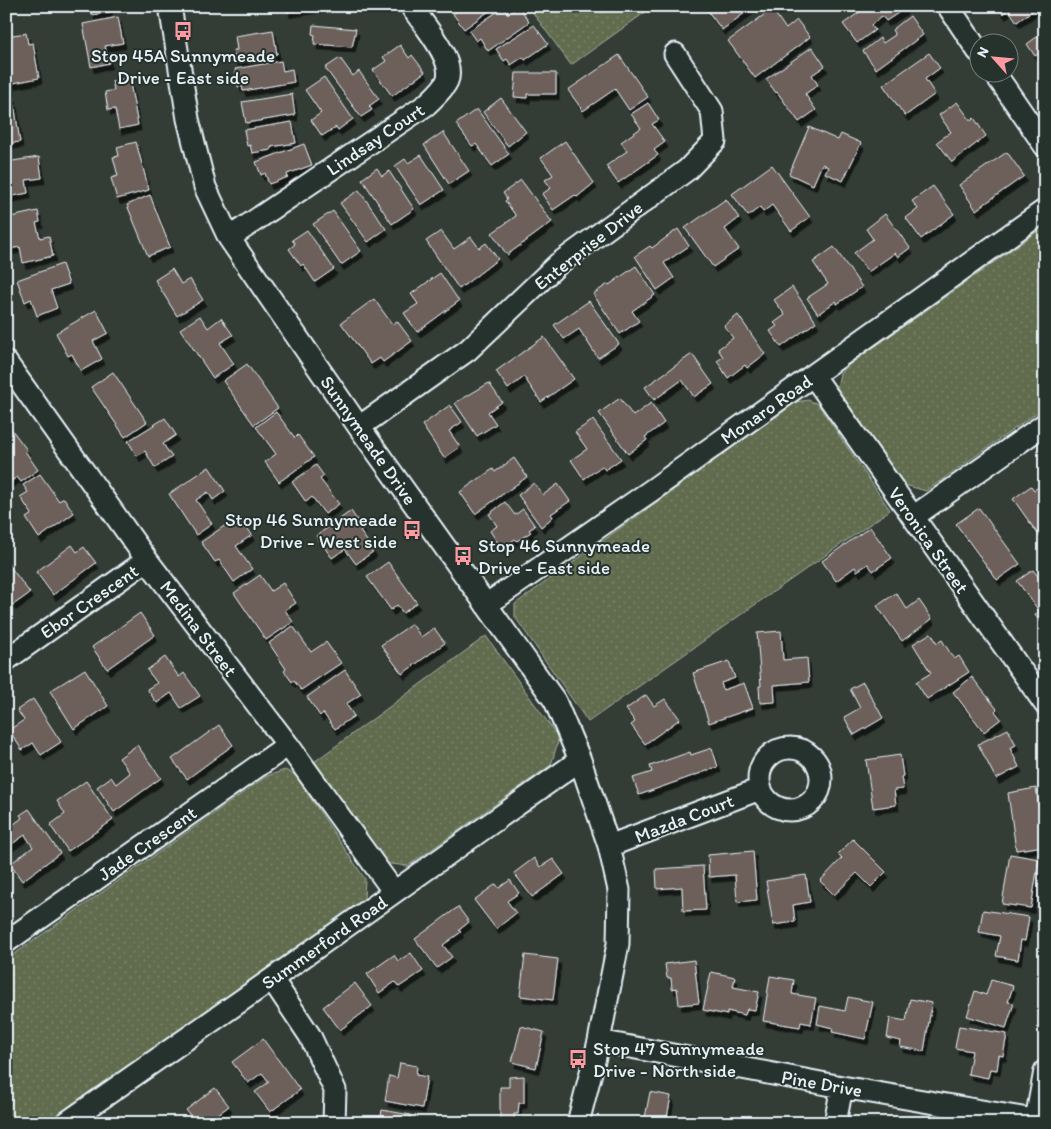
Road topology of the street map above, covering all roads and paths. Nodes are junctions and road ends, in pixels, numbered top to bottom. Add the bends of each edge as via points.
1 (170, 6) edge
2 (948, 6) edge
3 (413, 9) dead end
4 (968, 36) edge
5 (675, 54) dead end
6 (1001, 82) edge
7 (1045, 146) edge
8 (1045, 210) edge
9 (229, 238) junction
10 (6, 362) edge
11 (813, 375) junction
12 (1045, 424) edge
13 (359, 427) junction
14 (913, 517) junction
15 (147, 560) junction
16 (486, 605) junction
17 (6, 660) edge
18 (1045, 704) edge
19 (288, 745) junction
20 (580, 760) junction
21 (760, 789) dead end
22 (609, 846) junction
23 (394, 892) junction
24 (6, 942) edge
25 (272, 979) junction
26 (599, 1041) junction
27 (1045, 1071) edge
28 (842, 1087) junction
29 (1040, 1121) edge
30 (66, 1123) edge
31 (334, 1123) edge
32 (578, 1123) edge
33 (835, 1123) edge

1 - 9 street, Sunnymeade Drive via 188,119 205,187
2 - 4 street
3 - 9 street, Lindsay Court via 448,64 448,80 439,92 426,105
5 - 13 street, Enterprise Drive via 712,111 715,141 687,170 558,264 468,350
6 - 7 street
8 - 11 street, Monaro Road
9 - 13 street, Sunnymeade Drive
10 - 15 street, Medina Street
11 - 14 street, Veronica Street
11 - 16 street, Monaro Road
12 - 14 street
13 - 16 street, Sunnymeade Drive
14 - 18 street, Veronica Street
15 - 17 street, Ebor Crescent
15 - 19 street, Medina Street
16 - 20 street, Sunnymeade Drive via 554,702
19 - 23 street, Medina Street
19 - 24 street, Jade Crescent
20 - 22 street, Sunnymeade Drive
20 - 23 street, Summerford Road
21 - 22 street, Mazda Court
22 - 26 street, Sunnymeade Drive via 619,890 618,944
23 - 25 street, Summerford Road
25 - 30 street, Summerford Road
25 - 31 street via 310,1036 334,1090
26 - 28 street, Pine Drive
26 - 32 street, Sunnymeade Drive
27 - 29 street
28 - 29 street, Pine Drive
28 - 33 street

